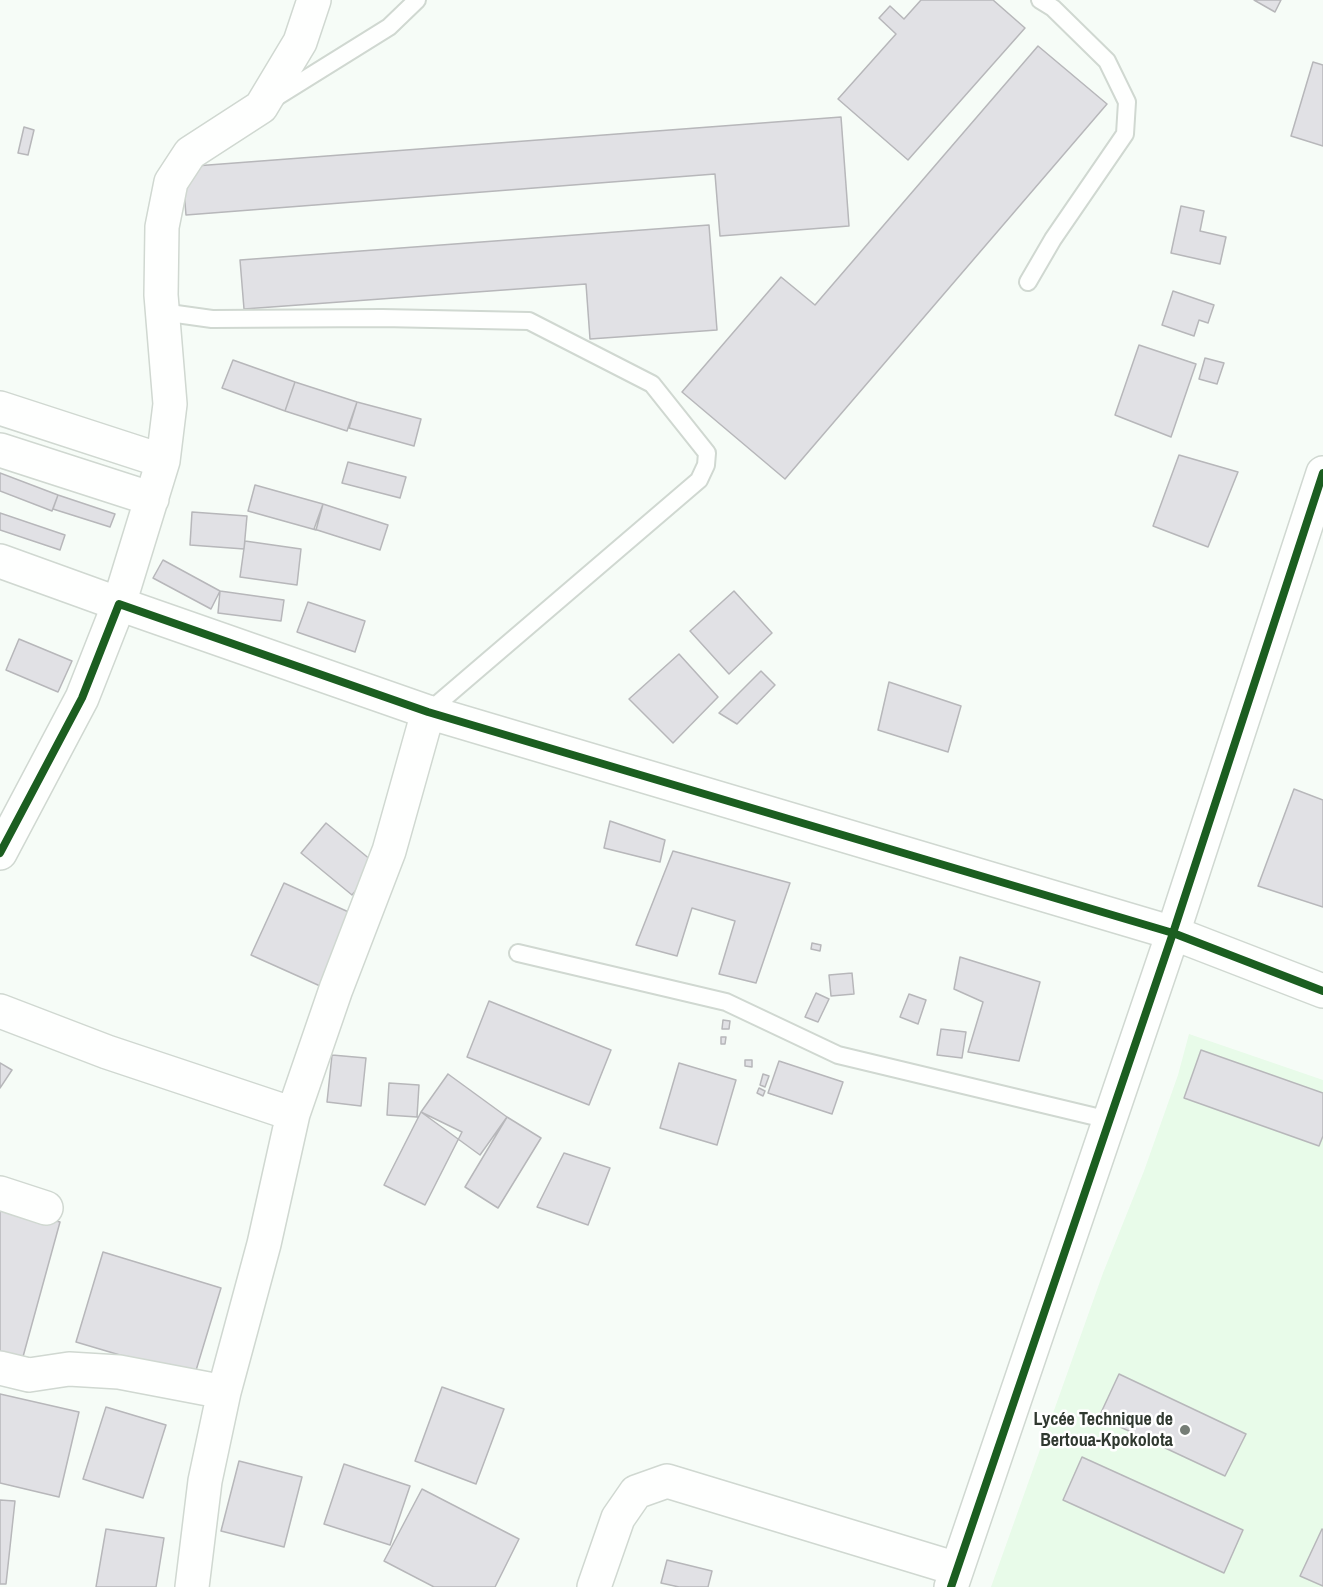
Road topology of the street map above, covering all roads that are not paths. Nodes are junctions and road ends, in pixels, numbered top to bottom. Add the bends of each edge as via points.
1 (314, 0) edge
2 (417, 0) edge
3 (1040, 0) edge
4 (261, 107) junction
5 (1028, 282) dead end
6 (162, 312) junction
7 (0, 408) edge
8 (0, 450) edge
9 (163, 461) junction
10 (1323, 473) edge
11 (152, 499) junction
12 (0, 561) edge
13 (119, 604) junction
14 (428, 712) junction
15 (0, 853) edge
16 (1173, 933) junction
17 (518, 953) dead end
18 (1323, 991) edge
19 (0, 1011) edge
20 (293, 1113) junction
21 (1109, 1120) junction
22 (0, 1193) edge
23 (46, 1208) dead end
24 (0, 1368) edge
25 (224, 1392) junction
26 (954, 1578) edge
27 (192, 1587) edge
28 (594, 1587) edge

1 - 4 street via 300,42
2 - 4 lane via 389,27
3 - 5 lane via 1107,61 1127,102 1125,134
4 - 6 street via 190,153 171,182 162,227
6 - 9 street via 170,404
6 - 14 lane via 212,318 529,321 652,384 707,453 699,480
7 - 9 street
8 - 11 street
9 - 11 street
10 - 16 street
11 - 13 street
12 - 13 street
13 - 14 street
13 - 15 street via 82,698
14 - 16 street
14 - 20 street via 389,851
16 - 18 street
16 - 21 street
17 - 21 lane via 726,1002 837,1055
19 - 20 street via 107,1052
20 - 25 street via 270,1221
21 - 26 street
22 - 23 street
24 - 25 street via 28,1375 69,1369 119,1372
25 - 27 street via 205,1481
26 - 28 street via 667,1481 636,1492 618,1518

